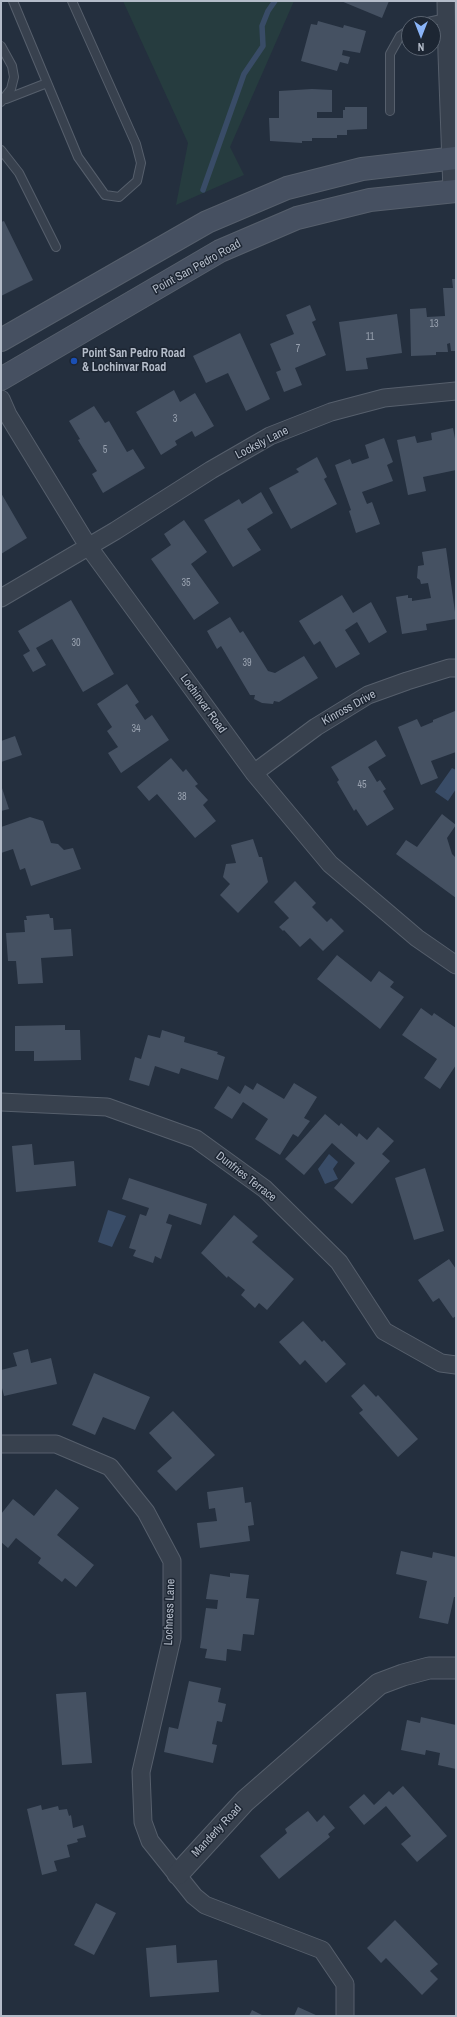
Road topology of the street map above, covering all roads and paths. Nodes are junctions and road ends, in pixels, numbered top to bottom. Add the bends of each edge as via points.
1 (13, 1) edge
2 (72, 1) edge
3 (446, 1) edge
4 (451, 18) edge
5 (441, 20) edge
6 (401, 35) edge
7 (1, 46) edge
8 (47, 84) junction
9 (3, 100) edge
10 (390, 111) dead end
11 (1, 150) edge
12 (453, 158) edge
13 (454, 191) edge
14 (56, 246) dead end
15 (1, 340) edge
16 (1, 379) edge
17 (456, 391) edge
18 (1, 400) edge
19 (88, 546) junction
20 (1, 598) edge
21 (456, 668) edge
22 (254, 773) junction
23 (456, 964) edge
24 (1, 1102) edge
25 (456, 1365) edge
26 (1, 1444) edge
27 (456, 1668) edge
28 (178, 1874) junction
29 (345, 2016) edge

1 - 8 lane
2 - 8 lane via 136,144 141,163 137,181 119,197 105,195 78,157
3 - 4 street
4 - 5 lane
4 - 12 street
6 - 10 lane via 390,54
7 - 9 lane via 12,66 14,77 12,90
8 - 9 lane
11 - 14 lane via 19,173
12 - 13 street
12 - 15 main road via 362,169 287,188 207,222
13 - 16 main road, Point San Pedro Road via 370,200 297,218 220,251
17 - 19 street, Locksly Lane via 384,398 331,412 270,436
18 - 19 street, Lochinvar Road
19 - 20 street, Locksly Lane
19 - 22 street, Lochinvar Road
21 - 22 street, Kinross Drive via 449,668 368,695 316,727
22 - 23 street, Lochinvar Road via 330,864 417,938
24 - 25 street, Dunfries Terrace via 107,1106 196,1139 265,1189 339,1262 384,1331 441,1363
26 - 28 street, Lochness Lane via 56,1444 110,1467 146,1512 172,1561 172,1638 141,1772 143,1822 150,1841
27 - 28 street, Manderly Road via 429,1668 403,1674 380,1684 245,1801
28 - 29 street via 194,1896 205,1905 322,1950 345,1984

